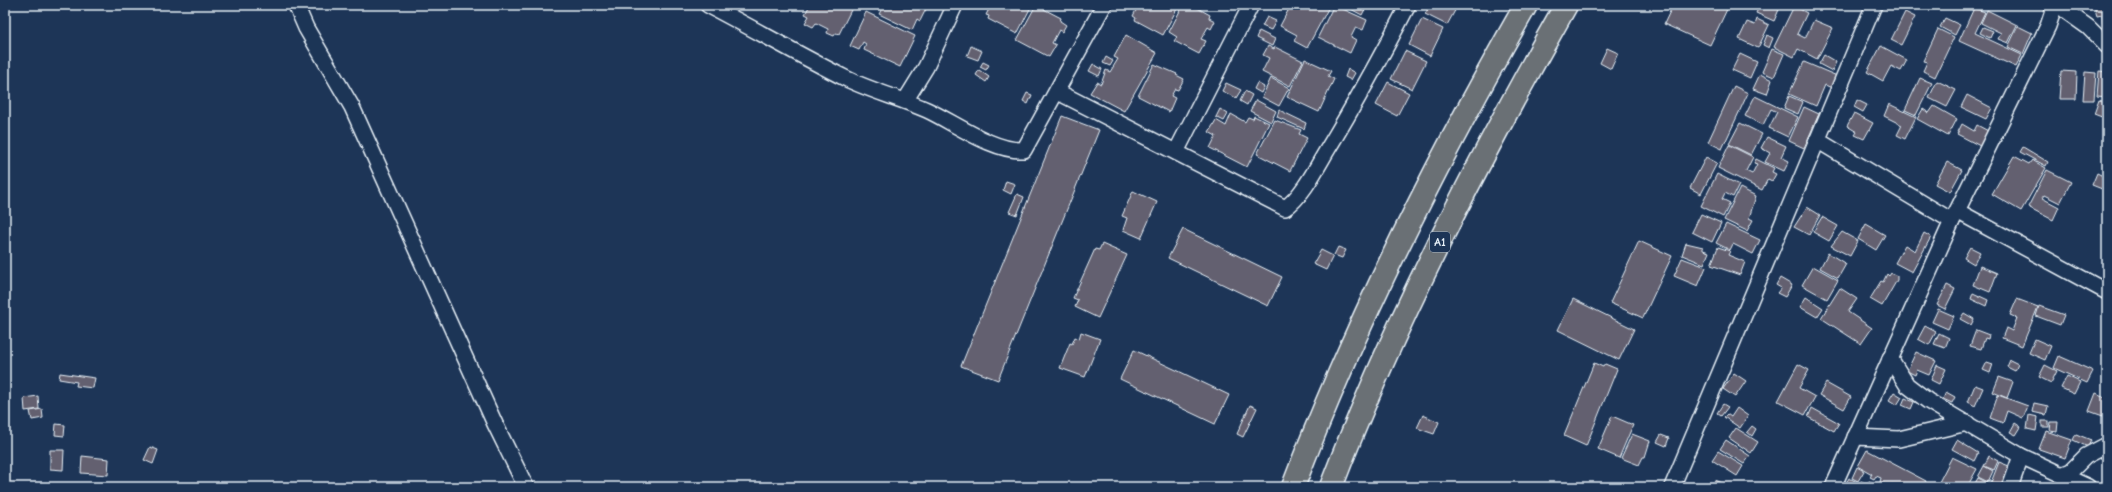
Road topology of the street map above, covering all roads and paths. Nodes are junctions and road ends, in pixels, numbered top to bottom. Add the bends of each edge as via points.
1 (296, 5) edge
2 (708, 5) edge
3 (955, 5) edge
4 (1104, 5) edge
5 (1252, 5) edge
6 (1408, 5) edge
7 (1526, 5) edge
8 (1566, 5) edge
9 (1874, 5) edge
10 (2055, 5) edge
11 (2060, 5) edge
12 (2107, 46) edge
13 (1058, 92) junction
14 (905, 101) junction
15 (1817, 140) junction
16 (1176, 152) junction
17 (1954, 216) junction
18 (2107, 292) edge
19 (1890, 358) junction
20 (1967, 423) junction
21 (1855, 437) junction
22 (2107, 445) edge
23 (2020, 456) junction
24 (2060, 475) junction
25 (526, 487) edge
26 (1294, 487) edge
27 (1331, 487) edge
28 (1672, 487) edge
29 (1833, 487) edge
30 (2010, 487) edge
31 (2088, 487) edge

1 - 25 street via 306,28 352,107 494,424
2 - 14 street via 846,79
3 - 14 street via 926,67
4 - 13 street
5 - 16 street
6 - 16 street via 1367,84 1315,170 1285,208
7 - 26 highway via 1412,220 1329,397
8 - 27 highway, A1 via 1520,85 1450,221 1367,396
9 - 15 street
10 - 17 street via 2048,26
11 - 12 street
13 - 14 street via 1024,150 1006,148 984,139
13 - 16 street
15 - 17 street
15 - 28 street
17 - 18 street
17 - 19 street
19 - 20 street via 1907,385 1915,392
19 - 21 street
20 - 21 street via 1899,439
20 - 23 street
21 - 29 street
22 - 24 street via 2086,456 2071,471
23 - 24 street
23 - 30 street
24 - 31 street

